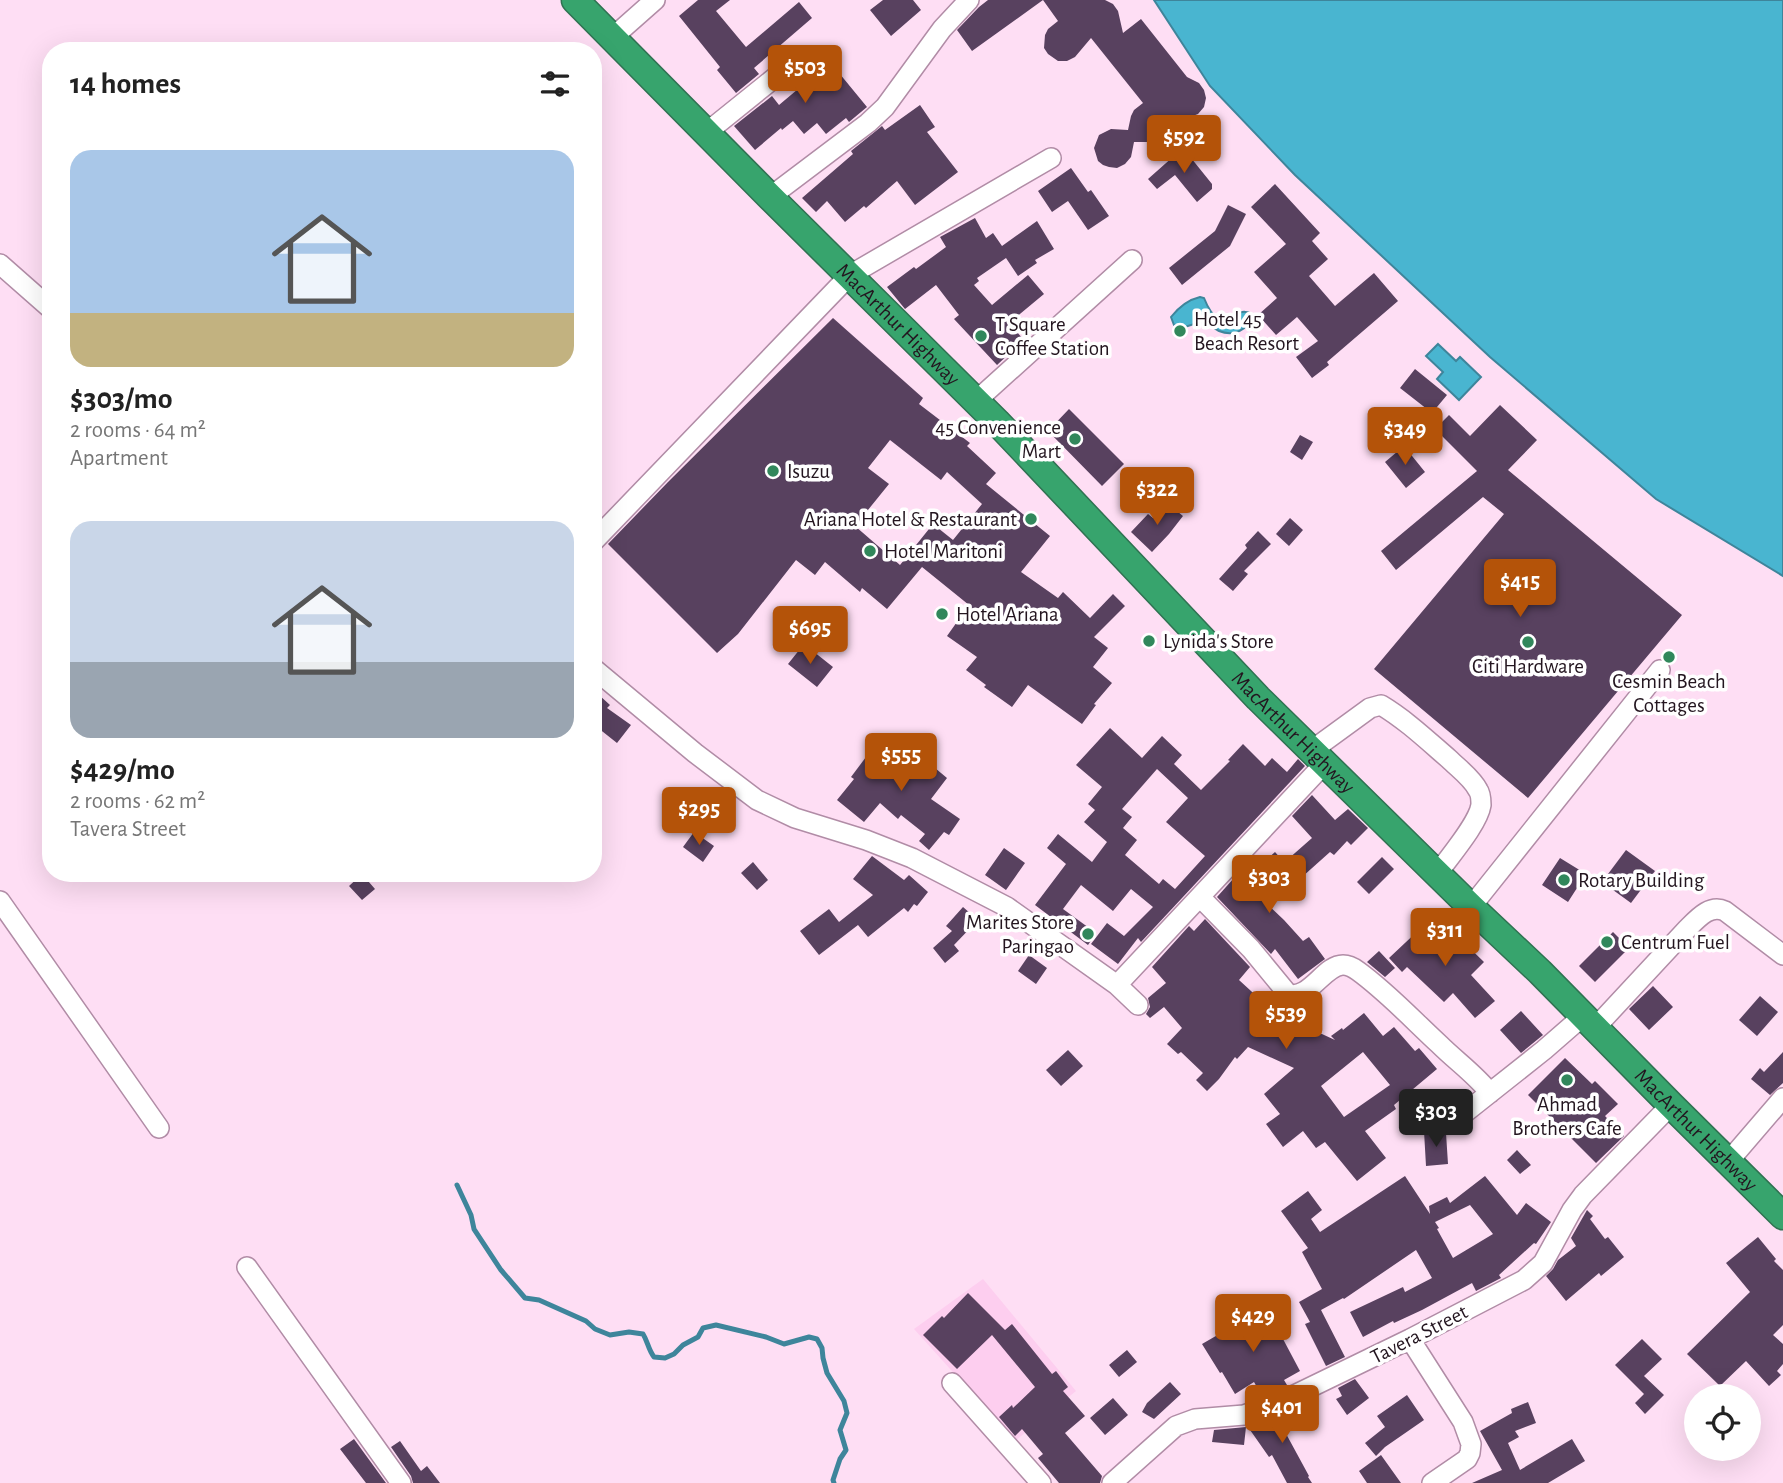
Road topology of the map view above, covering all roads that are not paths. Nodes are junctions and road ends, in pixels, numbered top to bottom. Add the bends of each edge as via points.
1 (654, 0) edge
2 (969, 0) edge
3 (586, 4) edge
4 (612, 38) junction
5 (783, 71) dead end
6 (706, 133) junction
7 (1051, 158) dead end
8 (770, 197) junction
9 (1132, 260) dead end
10 (0, 264) edge
11 (850, 275) junction
12 (42, 301) edge
13 (976, 401) junction
14 (602, 533) edge
15 (1660, 670) dead end
16 (602, 676) edge
17 (1318, 757) junction
18 (1438, 873) junction
19 (1200, 897) junction
20 (0, 901) edge
21 (1471, 907) junction
22 (1783, 955) edge
23 (1117, 985) junction
24 (1138, 1005) dead end
25 (1589, 1022) junction
26 (1490, 1093) junction
27 (1783, 1098) edge
28 (1671, 1105) junction
29 (1412, 1114) dead end
30 (159, 1128) dead end
31 (1728, 1162) junction
32 (1783, 1216) edge
33 (247, 1267) dead end
34 (1410, 1339) junction
35 (952, 1383) dead end
36 (401, 1483) edge
37 (1041, 1483) edge
38 (1112, 1483) edge
39 (1432, 1483) edge

1 - 4 street
2 - 8 street via 885,107
3 - 4 highway, MacArthur Highway
4 - 6 highway, MacArthur Highway
5 - 6 street
6 - 8 highway, MacArthur Highway
7 - 11 street
8 - 11 highway, MacArthur Highway
9 - 13 street
10 - 12 street
11 - 13 highway, MacArthur Highway
11 - 14 street
13 - 17 highway, MacArthur Highway
15 - 21 street
16 - 23 street via 757,800 795,818 912,858 1007,907
17 - 18 highway, MacArthur Highway
17 - 18 street via 1370,708 1381,705 1467,776 1482,802
17 - 19 street
18 - 21 highway, MacArthur Highway
19 - 23 street
19 - 26 street via 1288,994 1303,993 1340,965 1355,969
20 - 30 street
21 - 25 highway, MacArthur Highway
22 - 25 street via 1726,911 1713,908
23 - 24 street
25 - 26 street
25 - 28 highway, MacArthur Highway
26 - 29 street via 1447,1122 1430,1122
27 - 31 street
28 - 31 highway, MacArthur Highway
28 - 34 street, Tavera Street via 1583,1195 1535,1271
31 - 32 highway, MacArthur Highway
33 - 36 street
34 - 38 street, Tavera Street via 1260,1410 1176,1426
34 - 39 street via 1463,1422 1471,1444 1467,1459
35 - 37 street

